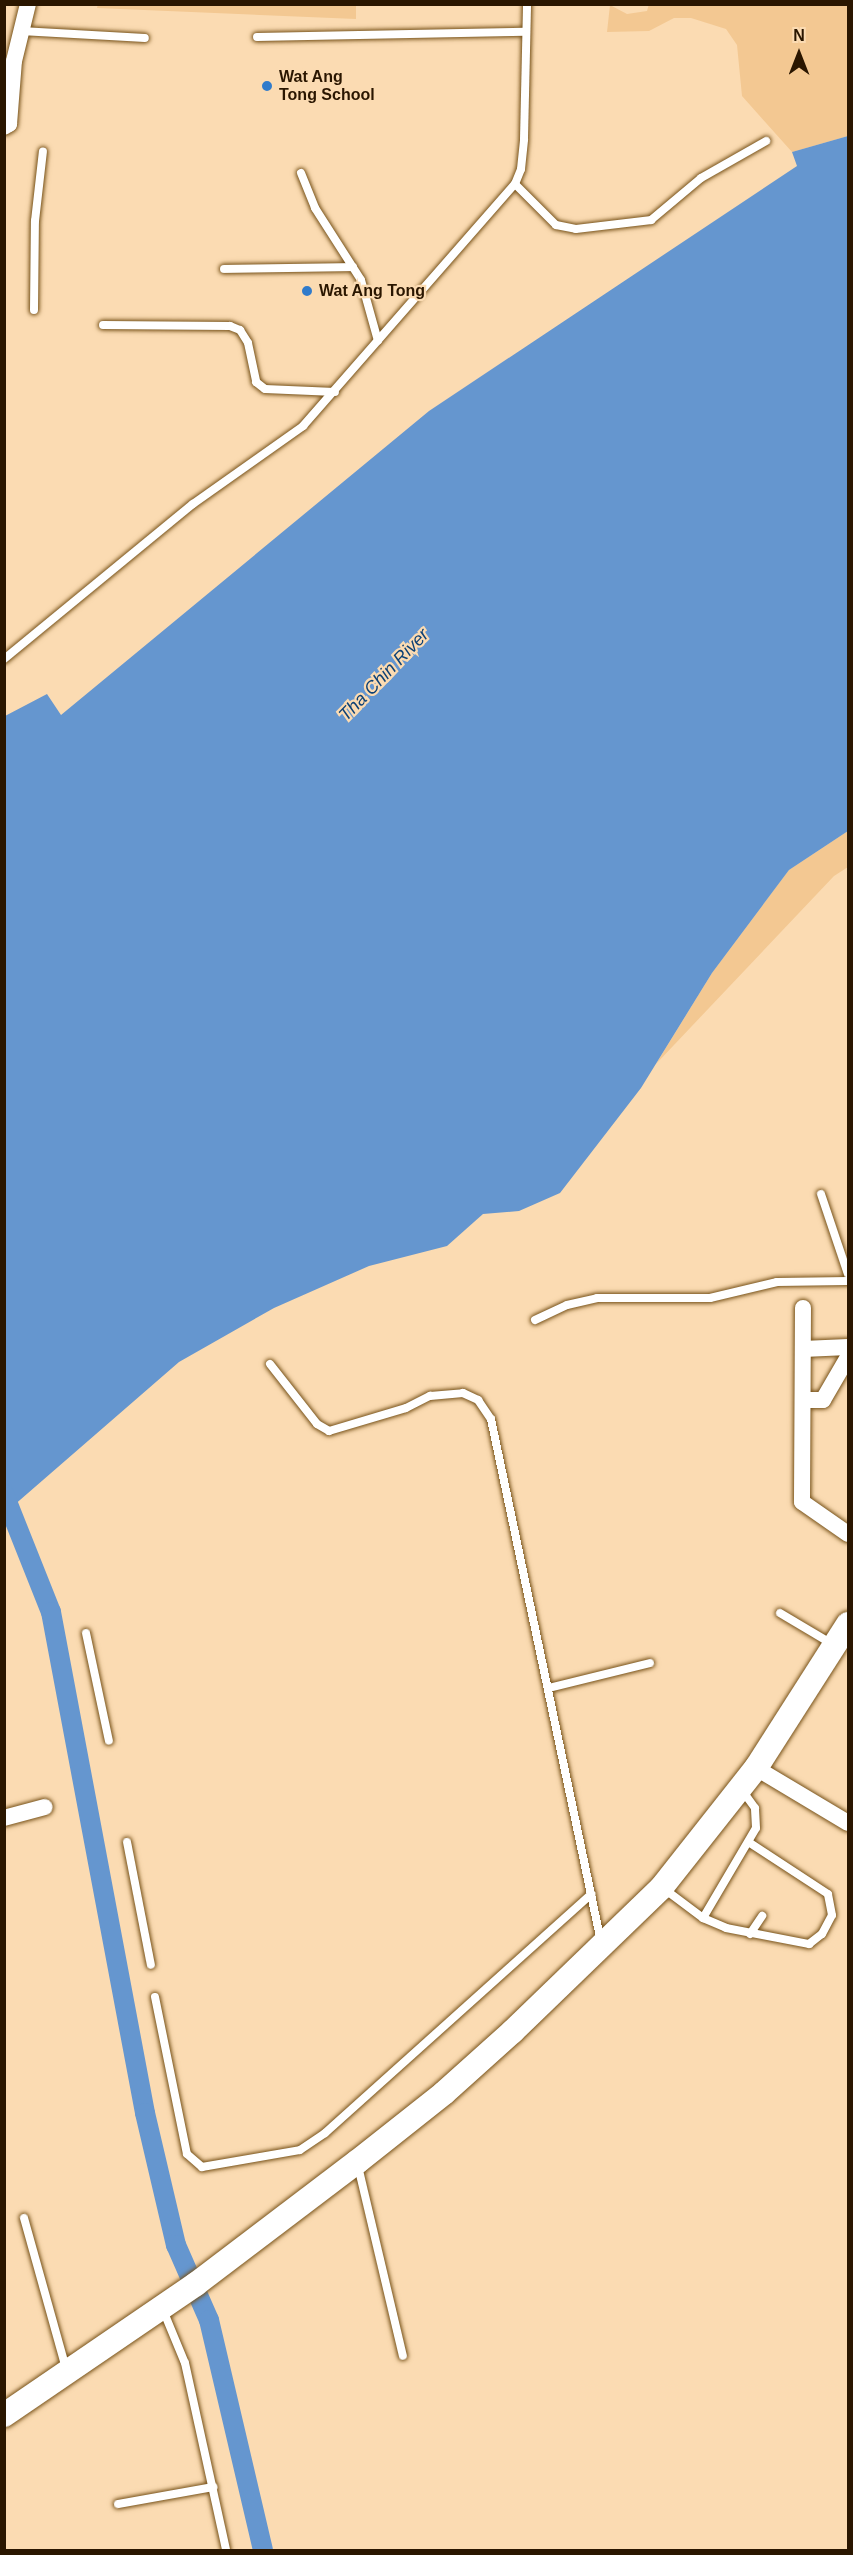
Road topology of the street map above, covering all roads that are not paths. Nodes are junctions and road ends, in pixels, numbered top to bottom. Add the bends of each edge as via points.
1 (28, 4) edge
2 (527, 4) edge
3 (21, 31) junction
4 (525, 32) junction
5 (257, 37) dead end
6 (145, 38) dead end
7 (9, 60) edge
8 (4, 127) edge
9 (766, 141) dead end
10 (43, 152) dead end
11 (301, 173) dead end
12 (515, 184) junction
13 (353, 267) junction
14 (224, 270) dead end
15 (34, 310) dead end
16 (103, 326) dead end
17 (378, 341) junction
18 (335, 392) junction
19 (4, 659) edge
20 (821, 1194) dead end
21 (849, 1274) edge
22 (849, 1281) edge
23 (803, 1308) dead end
24 (535, 1320) dead end
25 (849, 1347) edge
26 (803, 1349) junction
27 (849, 1357) edge
28 (270, 1364) dead end
29 (803, 1400) junction
30 (849, 1534) edge
31 (780, 1613) dead end
32 (849, 1624) edge
33 (86, 1633) dead end
34 (835, 1646) junction
35 (650, 1663) dead end
36 (549, 1688) junction
37 (109, 1741) dead end
38 (756, 1768) junction
39 (740, 1788) junction
40 (45, 1807) dead end
41 (4, 1818) edge
42 (849, 1823) edge
43 (127, 1842) dead end
44 (750, 1844) junction
45 (794, 1870) junction
46 (786, 1880) dead end
47 (662, 1887) junction
48 (591, 1894) junction
49 (762, 1916) dead end
50 (704, 1918) junction
51 (750, 1934) junction
52 (602, 1946) junction
53 (151, 1965) dead end
54 (155, 1997) dead end
55 (357, 2162) junction
56 (24, 2218) dead end
57 (161, 2307) junction
58 (403, 2356) dead end
59 (67, 2371) junction
60 (4, 2415) edge
61 (213, 2487) junction
62 (118, 2504) dead end
63 (226, 2550) edge

1 - 3 street
2 - 4 lane
3 - 6 lane
3 - 7 street
4 - 5 lane
4 - 12 lane via 524,139
7 - 8 street via 9,124
9 - 12 lane via 701,178 651,220 576,229 556,225
10 - 15 lane via 35,221
11 - 13 lane via 315,208
12 - 17 lane
13 - 14 lane
13 - 17 lane via 368,296
16 - 18 lane via 230,326 240,330 248,343 256,382 264,389
17 - 18 lane
18 - 19 lane via 303,426 194,504
20 - 21 lane
22 - 24 lane via 777,1281 710,1298 597,1298 567,1305
23 - 26 street
25 - 26 street
26 - 29 street
27 - 29 street via 823,1400
28 - 36 lane via 316,1424 329,1431 406,1408 430,1396 463,1393 478,1400 490,1419
29 - 30 street via 802,1502
31 - 34 lane
32 - 34 main road
33 - 37 lane
34 - 38 main road
35 - 36 lane
36 - 48 lane
38 - 39 main road
38 - 42 street
39 - 44 lane via 755,1808 756,1828
39 - 47 main road
40 - 41 street
43 - 53 lane
44 - 45 lane
44 - 50 lane
45 - 46 lane
45 - 51 lane via 828,1894 832,1915 822,1934 809,1944
47 - 50 lane
47 - 52 main road
48 - 52 lane
48 - 54 lane via 326,2133 300,2150 202,2167 187,2154
49 - 51 lane
50 - 51 lane
52 - 55 main road via 444,2093
55 - 57 main road
55 - 58 lane
56 - 59 lane
57 - 59 main road
57 - 61 lane via 185,2363
59 - 60 main road
61 - 62 lane
61 - 63 lane

